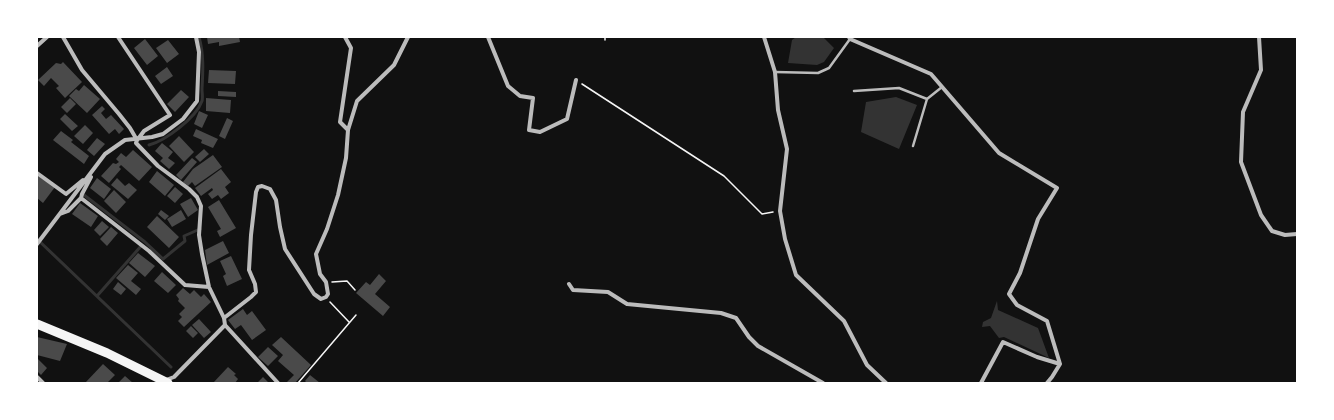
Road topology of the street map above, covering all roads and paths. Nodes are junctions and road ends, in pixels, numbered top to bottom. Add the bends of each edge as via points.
1 (47, 37) edge
2 (62, 37) edge
3 (118, 37) edge
4 (196, 37) edge
5 (345, 37) edge
6 (408, 37) edge
7 (488, 37) edge
8 (605, 37) edge
9 (764, 37) edge
10 (1259, 37) edge
11 (850, 38) edge
12 (605, 40) dead end
13 (37, 46) edge
14 (775, 72) junction
15 (576, 80) joint
16 (942, 87) junction
17 (854, 91) dead end
18 (927, 99) junction
19 (348, 130) junction
20 (137, 140) junction
21 (913, 146) dead end
22 (92, 172) junction
23 (37, 173) edge
24 (85, 182) junction
25 (81, 198) junction
26 (780, 211) junction
27 (60, 214) junction
28 (1297, 234) edge
29 (37, 244) edge
30 (326, 282) junction
31 (569, 284) dead end
32 (210, 287) junction
33 (355, 290) dead end
34 (326, 297) junction
35 (356, 315) dead end
36 (224, 318) junction
37 (349, 323) junction
38 (37, 324) edge
39 (225, 325) junction
40 (1060, 364) junction
41 (37, 377) edge
42 (166, 382) edge
43 (43, 383) edge
44 (278, 383) edge
45 (298, 383) edge
46 (823, 383) edge
47 (886, 383) edge
48 (981, 383) edge
49 (1047, 383) edge

1 - 13 street
2 - 20 street via 82,70
3 - 20 street via 170,115 144,131
4 - 20 street via 199,52 197,101 183,119 163,134
5 - 19 street via 350,48 340,122
6 - 19 street via 394,65 357,101
7 - 15 street via 508,86 520,96 533,98 529,130 540,132 567,119
8 - 12 path
9 - 14 street
10 - 28 street via 1261,70 1243,112 1241,162 1261,215 1272,231 1285,235
11 - 14 lane via 829,68 818,73
11 - 16 street via 931,74
14 - 26 street via 778,110 787,149
15 - 26 path via 724,176 762,214
16 - 18 lane
16 - 40 street via 999,153 1057,188 1038,219 1020,273 1009,294 1017,305 1047,321
17 - 18 lane via 899,88
18 - 21 lane
19 - 30 street via 346,158 338,195 328,229 316,254 320,274
20 - 22 street via 125,140 119,144 105,154
20 - 32 street via 136,143 158,166 189,189 201,206 199,235
22 - 24 street
22 - 25 street
23 - 24 street via 66,194 83,180
24 - 27 street
25 - 27 street via 68,211
25 - 32 street via 149,252 185,285
26 - 47 street via 796,275 844,322 867,365
27 - 29 street
30 - 33 path via 347,281
30 - 34 street
31 - 46 street via 574,290 608,292 627,304 721,313 736,318 758,346
32 - 36 street
34 - 36 street via 321,299 314,294 285,249 276,200 270,189 262,186 258,187 256,192 251,235 250,270 256,292
34 - 37 path
35 - 37 path
36 - 39 street
37 - 45 path
38 - 42 highway via 107,353
39 - 42 street
39 - 44 street
40 - 48 street via 1002,342
40 - 49 street
41 - 43 street

